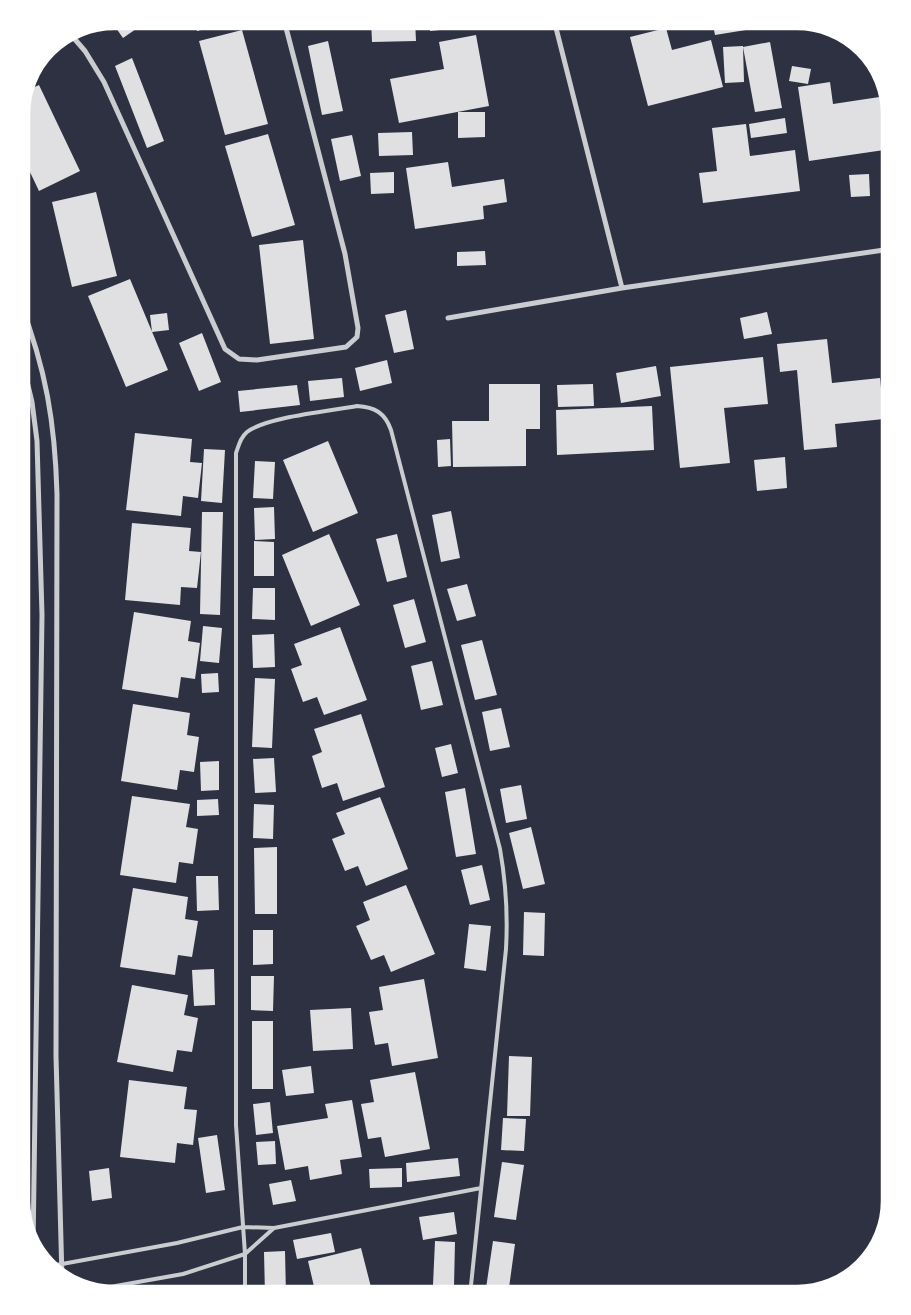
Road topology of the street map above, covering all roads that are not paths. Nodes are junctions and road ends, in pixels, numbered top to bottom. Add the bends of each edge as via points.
1 (286, 29) edge
2 (556, 29) edge
3 (74, 39) edge
4 (882, 250) edge
5 (622, 288) junction
6 (448, 318) dead end
7 (29, 327) edge
8 (29, 390) edge
9 (481, 1188) junction
10 (243, 1227) junction
11 (33, 1228) edge
12 (274, 1228) junction
13 (245, 1254) junction
14 (62, 1264) junction
15 (58, 1265) edge
16 (62, 1268) edge
17 (116, 1286) edge
18 (245, 1286) edge
19 (471, 1286) edge

1 - 3 street via 345,254 358,328 357,337 346,347 257,360 239,359 226,349 104,82
2 - 5 street
4 - 5 street
5 - 6 street
7 - 14 street via 42,363 51,406 57,494 56,1056
8 - 11 street via 37,441 41,587
9 - 10 lane via 506,949 508,901 505,879 500,849 391,430 387,418 380,411 357,406 255,427 241,440 236,453 236,1125
9 - 12 lane
9 - 19 lane
10 - 12 lane
10 - 13 lane
10 - 14 lane
12 - 13 lane
13 - 17 lane via 183,1274
13 - 18 lane
14 - 15 lane
14 - 16 street

